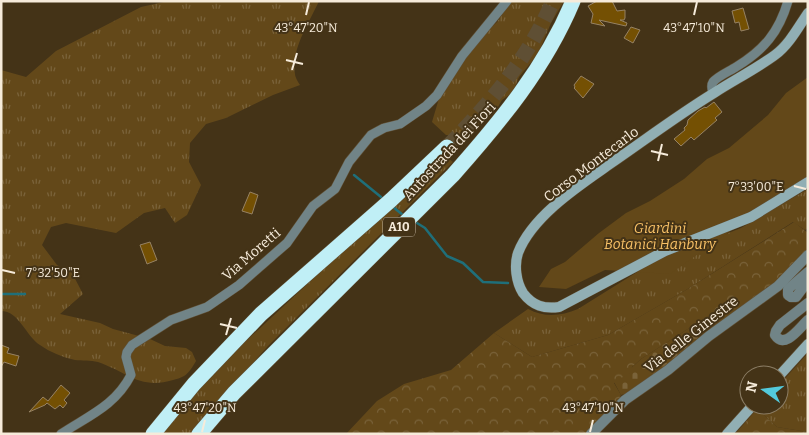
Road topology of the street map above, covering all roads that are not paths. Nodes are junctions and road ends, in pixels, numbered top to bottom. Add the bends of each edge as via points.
1 (507, 1) edge
2 (573, 1) edge
3 (788, 1) edge
4 (808, 12) edge
5 (713, 93) junction
6 (447, 147) tunnel mouth
7 (808, 182) edge
8 (808, 255) edge
9 (808, 272) edge
10 (808, 281) edge
11 (808, 302) edge
12 (808, 320) edge
13 (808, 344) edge
14 (789, 365) edge
15 (744, 415) edge
16 (61, 434) edge
17 (153, 434) edge
18 (200, 434) edge
19 (591, 434) edge
20 (727, 434) edge

1 - 16 street, Via Moretti via 462,56 437,95 400,124 371,135 343,172 335,189 313,206 287,243 239,285 207,307 171,320 132,345 126,357 131,375 112,401
2 - 18 highway, Autostrada dei Fiori / A10 via 531,79 484,141 234,393
3 - 5 street via 772,38 714,82
4 - 5 main road, Corso Montecarlo via 778,53
5 - 7 main road, Corso Montecarlo via 570,193 540,221 516,261 521,289 532,302 545,308 564,305 658,255 751,217
6 - 17 highway, Autostrada dei Fiori / A10 via 261,314 194,384
8 - 19 street, Via delle Ginestre via 778,286 625,400
9 - 10 street via 788,289 788,295 796,296
11 - 12 street via 780,325 775,335 779,340 787,340
13 - 14 main road
15 - 20 main road

